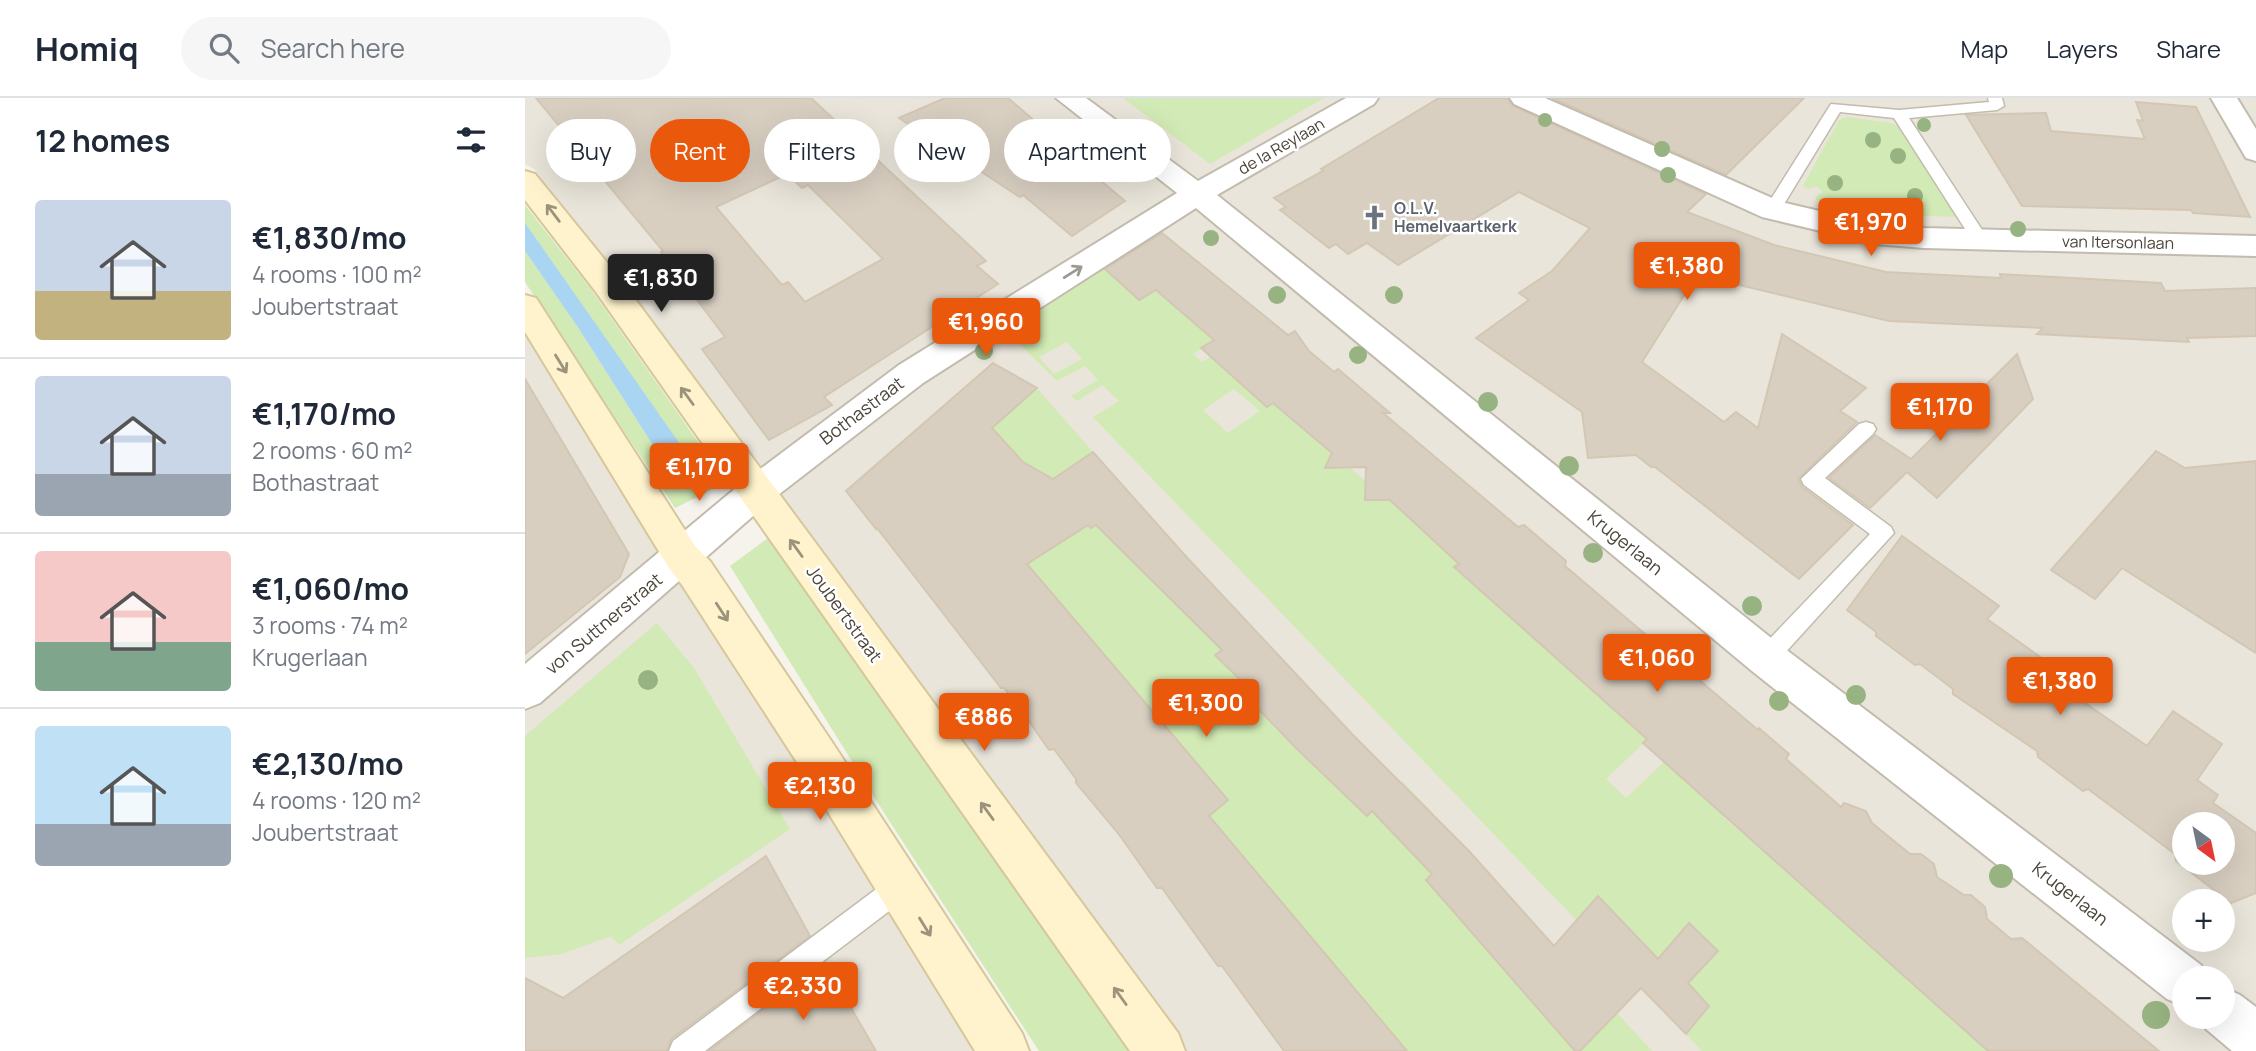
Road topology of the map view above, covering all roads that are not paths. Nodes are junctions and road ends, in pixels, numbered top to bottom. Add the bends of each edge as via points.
1 (1069, 98) edge
2 (1365, 98) edge
3 (1523, 98) edge
4 (1995, 98) edge
5 (2224, 98) edge
6 (1899, 114) junction
7 (2256, 152) edge
8 (525, 180) edge
9 (1196, 194) junction
10 (1772, 210) junction
11 (1980, 239) junction
12 (2256, 246) edge
13 (525, 306) edge
14 (1866, 429) dead end
15 (756, 492) junction
16 (682, 557) junction
17 (1766, 657) junction
18 (525, 690) edge
19 (900, 887) junction
20 (2172, 973) edge
21 (2235, 1021) edge
22 (2256, 1038) edge
23 (683, 1051) edge
24 (1004, 1051) edge
25 (1160, 1051) edge

1 - 9 street, Krugerlaan
2 - 9 street, de la Reylaan
3 - 10 street, van Itersonlaan
4 - 6 lane via 1997,106
5 - 7 street
6 - 10 lane via 1836,107
6 - 11 lane
15 -> 8 main road, Joubertstraat via 607,284
15 -> 9 street, Bothastraat via 911,374
9 - 17 street, Krugerlaan
10 - 11 street, van Itersonlaan via 1875,233
11 - 12 street, van Itersonlaan
13 -> 16 main road
14 - 17 lane via 1811,479 1884,533
15 - 16 street, Bothastraat
25 -> 15 main road, Joubertstraat
16 - 18 street, von Suttnerstraat
16 -> 19 main road via 697,573
17 - 20 street, Krugerlaan
19 - 23 lane
19 -> 24 main road
21 - 22 street

